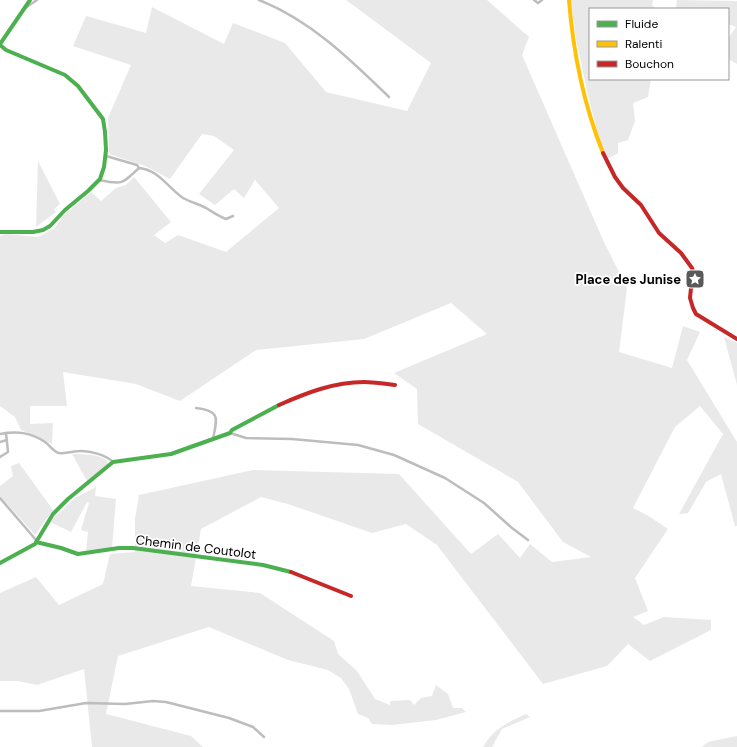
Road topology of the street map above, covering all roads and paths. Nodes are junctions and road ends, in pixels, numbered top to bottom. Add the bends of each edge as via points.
1 (30, 0) edge
2 (37, 0) edge
3 (259, 0) edge
4 (534, 0) edge
5 (542, 0) edge
6 (569, 0) edge
7 (22, 11) junction
8 (0, 43) edge
9 (389, 97) dead end
10 (106, 156) junction
11 (139, 168) junction
12 (99, 180) junction
13 (233, 216) dead end
14 (0, 232) edge
15 (737, 339) edge
16 (395, 385) dead end
17 (196, 408) dead end
18 (6, 433) junction
19 (230, 433) junction
20 (0, 434) edge
21 (213, 439) junction
22 (7, 440) junction
23 (0, 442) edge
24 (0, 457) edge
25 (113, 462) junction
26 (0, 498) edge
27 (528, 540) dead end
28 (36, 541) junction
29 (0, 563) edge
30 (352, 596) dead end
31 (0, 711) edge
32 (264, 737) dead end

1 - 7 street
2 - 7 street
3 - 9 street via 291,15 332,44
4 - 5 street via 538,3
6 - 15 street via 578,68 592,125 608,163 624,188 641,205 658,232 683,255 693,269 695,279 691,290 692,309
7 - 8 street
8 - 10 street via 6,50 64,74 78,86 106,126
10 - 11 street via 137,165
10 - 12 street
11 - 12 street via 123,183
11 - 13 street via 155,174 183,198 220,217 226,219
12 - 14 street via 64,211 54,224 42,231
16 - 19 street via 358,382 324,388 270,408
17 - 21 street via 205,409 217,419
18 - 20 street
18 - 22 street
18 - 25 street via 22,432 34,436 60,453 82,451 103,456
19 - 21 street
19 - 27 street via 246,438 358,445 394,455 445,478 484,503
21 - 25 street via 171,454
22 - 23 street
22 - 24 street via 8,452
25 - 28 street via 53,514
26 - 28 street
28 - 29 street via 31,547
28 - 30 street, Chemin de Coutolot via 78,554 133,548 263,565 291,572
31 - 32 street via 39,711 86,703 166,702 230,718 253,727

